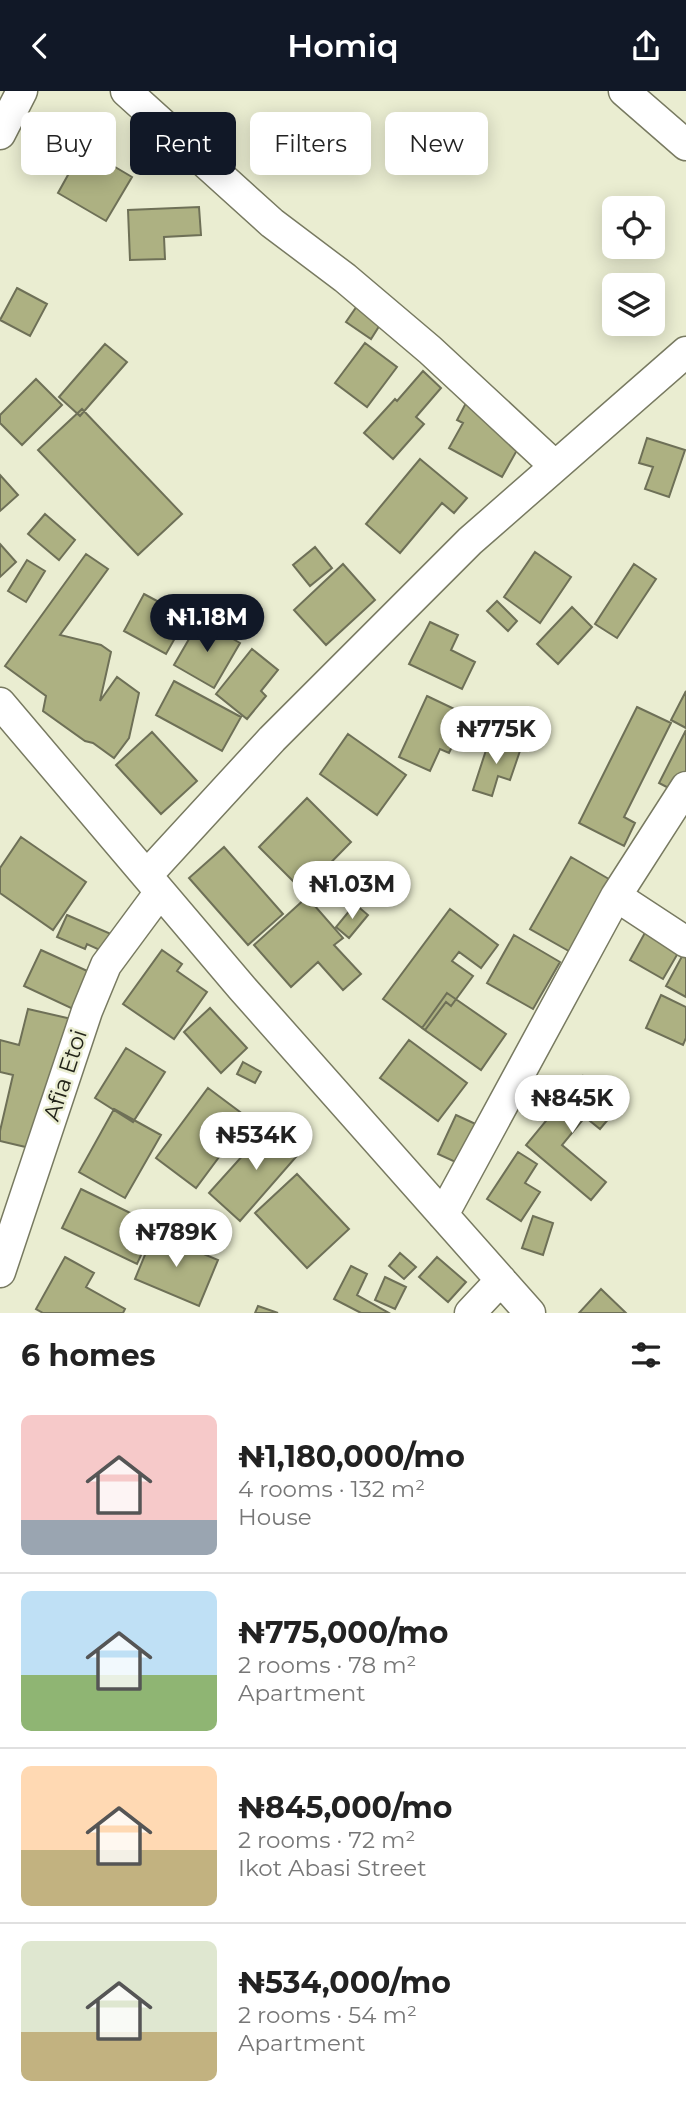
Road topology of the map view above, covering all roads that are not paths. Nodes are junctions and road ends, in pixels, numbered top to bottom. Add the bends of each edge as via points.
1 (22, 91) edge
2 (126, 91) edge
3 (624, 91) edge
4 (0, 134) edge
5 (686, 145) edge
6 (686, 352) edge
7 (555, 466) junction
8 (0, 703) edge
9 (686, 787) edge
10 (154, 883) junction
11 (616, 896) junction
12 (686, 942) edge
13 (443, 1215) junction
14 (0, 1272) edge
15 (501, 1280) junction
16 (470, 1313) edge
17 (530, 1313) edge

1 - 4 street
2 - 7 street via 272,223 430,350
3 - 5 street
6 - 7 street, Afia Etoi
7 - 10 street, Afia Etoi via 470,541 272,739
8 - 10 street
9 - 11 street
10 - 13 street
10 - 14 street, Afia Etoi via 106,965 87,1011
11 - 12 street
11 - 13 street
13 - 15 street
15 - 16 street
15 - 17 street

